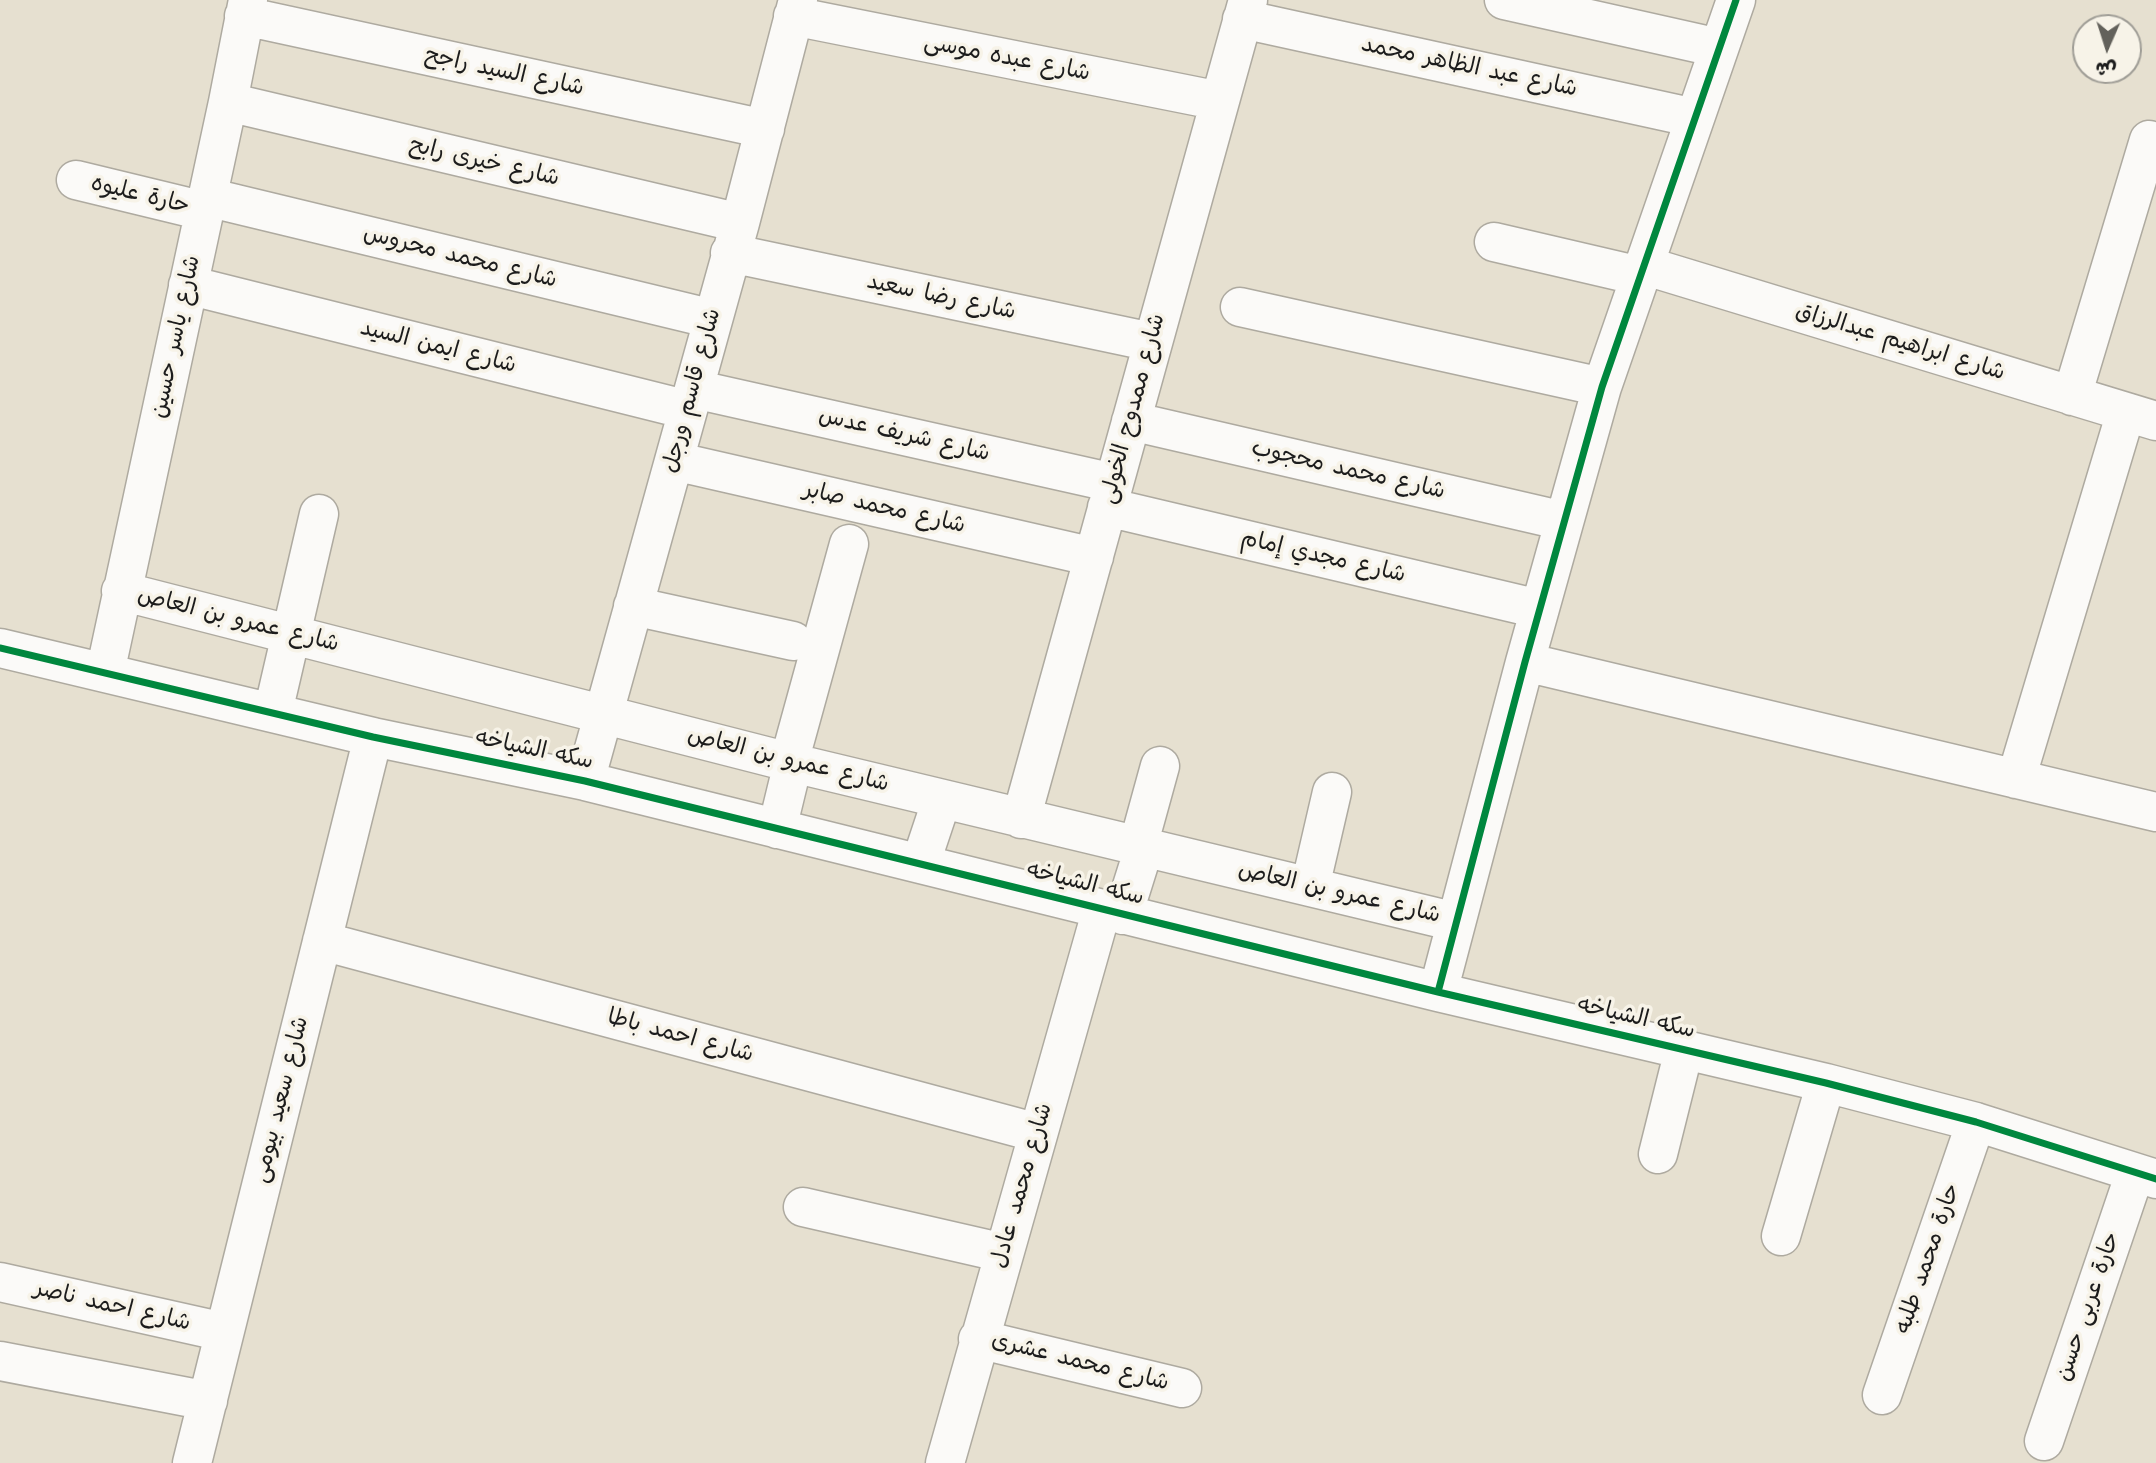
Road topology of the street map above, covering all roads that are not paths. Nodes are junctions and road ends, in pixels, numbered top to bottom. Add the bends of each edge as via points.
1 (1504, 0) edge
2 (1736, 0) edge
3 (246, 8) edge
4 (796, 8) edge
5 (1245, 9) edge
6 (1719, 48) junction
7 (1220, 101) junction
8 (228, 103) junction
9 (1695, 118) junction
10 (765, 129) junction
11 (2149, 140) dead end
12 (76, 180) dead end
13 (206, 204) junction
14 (735, 238) junction
15 (1494, 242) dead end
16 (1642, 271) junction
17 (188, 285) junction
18 (1240, 307) dead end
19 (713, 318) junction
20 (1152, 342) junction
21 (1602, 387) junction
22 (2072, 396) junction
23 (691, 400) junction
24 (2141, 416) edge
25 (1131, 421) junction
26 (674, 461) junction
27 (1111, 495) junction
28 (319, 514) dead end
29 (1564, 521) junction
30 (849, 544) dead end
31 (1094, 557) junction
32 (120, 600) junction
33 (633, 606) junction
34 (1539, 609) junction
35 (793, 641) dead end
36 (0, 648) edge
37 (108, 659) junction
38 (1524, 662) junction
39 (283, 671) junction
40 (605, 715) junction
41 (373, 737) junction
42 (791, 762) junction
43 (1160, 766) dead end
44 (2016, 779) junction
45 (585, 781) junction
46 (1332, 792) dead end
47 (942, 799) junction
48 (2154, 806) edge
49 (1021, 819) junction
50 (777, 829) junction
51 (1141, 847) junction
52 (921, 862) junction
53 (1310, 887) junction
54 (1112, 912) junction
55 (1456, 922) junction
56 (322, 941) junction
57 (1438, 992) junction
58 (1684, 1050) junction
59 (1826, 1083) junction
60 (1976, 1122) junction
61 (1038, 1133) junction
62 (1658, 1153) dead end
63 (2145, 1176) edge
64 (803, 1208) dead end
65 (1781, 1236) dead end
66 (1004, 1253) junction
67 (0, 1282) edge
68 (224, 1332) junction
69 (978, 1339) junction
70 (0, 1361) edge
71 (1182, 1388) dead end
72 (1882, 1395) dead end
73 (208, 1401) junction
74 (2044, 1441) dead end
75 (192, 1463) edge
76 (945, 1463) edge

1 - 6 street
2 - 6 street
3 - 8 street, شارع ياسر حسين
3 - 10 street, شارع السيد راجح
4 - 7 street, شارع عبده موسى
4 - 10 street, شارع قاسم ورجل
5 - 7 street, شارع ممدوح الخولى
5 - 9 street, شارع عبد الظاهر محمد
6 - 9 street
7 - 20 street, شارع ممدوح الخولى
8 - 13 street, شارع ياسر حسين
8 - 14 street, شارع خيرى رابح
9 - 16 street
10 - 14 street, شارع قاسم ورجل
11 - 22 street
12 - 13 street, حارة عليوه
13 - 17 street, شارع ياسر حسين
13 - 19 street, شارع محمد محروس
14 - 19 street, شارع قاسم ورجل
14 - 20 street, شارع رضا سعيد
15 - 16 street, شارع ابراهيم عبدالرزاق
16 - 21 street
16 - 22 street, شارع ابراهيم عبدالرزاق
17 - 23 street, شارع ايمن السيد
17 - 32 street, شارع ياسر حسين
18 - 21 street
19 - 23 street, شارع قاسم ورجل
20 - 25 street, شارع ممدوح الخولى
21 - 29 street
22 - 24 street, شارع ابراهيم عبدالرزاق
23 - 26 street, شارع قاسم ورجل
23 - 27 street, شارع شريف عدس
24 - 44 street
25 - 27 street, شارع ممدوح الخولى
25 - 29 street, شارع محمد محجوب
26 - 31 street, شارع محمد صابر
26 - 33 street, شارع قاسم ورجل
27 - 31 street, شارع ممدوح الخولى
27 - 34 street, شارع مجدي إمام
28 - 39 street
29 - 34 street
30 - 42 street
31 - 49 street, شارع ممدوح الخولى
32 - 37 street, شارع ياسر حسين
32 - 39 street, شارع عمرو بن العاص
33 - 35 street
33 - 40 street, شارع قاسم ورجل
34 - 38 street
36 - 37 street, سكه الشياخه
37 - 39 street, سكه الشياخه
38 - 44 street
38 - 55 street
39 - 40 street, شارع عمرو بن العاص
39 - 41 street, سكه الشياخه
40 - 42 street, شارع عمرو بن العاص
40 - 45 street, شارع قاسم ورجل
41 - 45 street, سكه الشياخه
41 - 56 street, شارع سعيد بيومى
42 - 47 street, شارع عمرو بن العاص
42 - 50 street
43 - 51 street, شارع محمد عادل
44 - 48 street
45 - 50 street, سكه الشياخه
46 - 53 street
47 - 49 street, شارع عمرو بن العاص
47 - 52 street
49 - 51 street, شارع عمرو بن العاص
50 - 52 street, سكه الشياخه
51 - 53 street, شارع عمرو بن العاص
51 - 54 street, شارع محمد عادل
52 - 54 street, سكه الشياخه
53 - 55 street, شارع عمرو بن العاص
54 - 57 street, سكه الشياخه
54 - 61 street, شارع محمد عادل
55 - 57 street
56 - 61 street, شارع احمد باطا
56 - 68 street, شارع سعيد بيومى
57 - 58 street, سكه الشياخه
58 - 59 street, سكه الشياخه
58 - 62 street
59 - 60 street, سكه الشياخه
59 - 65 street
60 - 63 street, سكه الشياخه
60 - 72 street, حارة محمد طلبه
61 - 66 street, شارع محمد عادل
63 - 74 street, حارة عربى حسن
64 - 66 street
66 - 69 street, شارع محمد عادل
67 - 68 street, شارع احمد ناصر
68 - 73 street, شارع سعيد بيومى
69 - 71 street, شارع محمد عشرى
69 - 76 street, شارع محمد عادل
70 - 73 street
73 - 75 street, شارع سعيد بيومى

